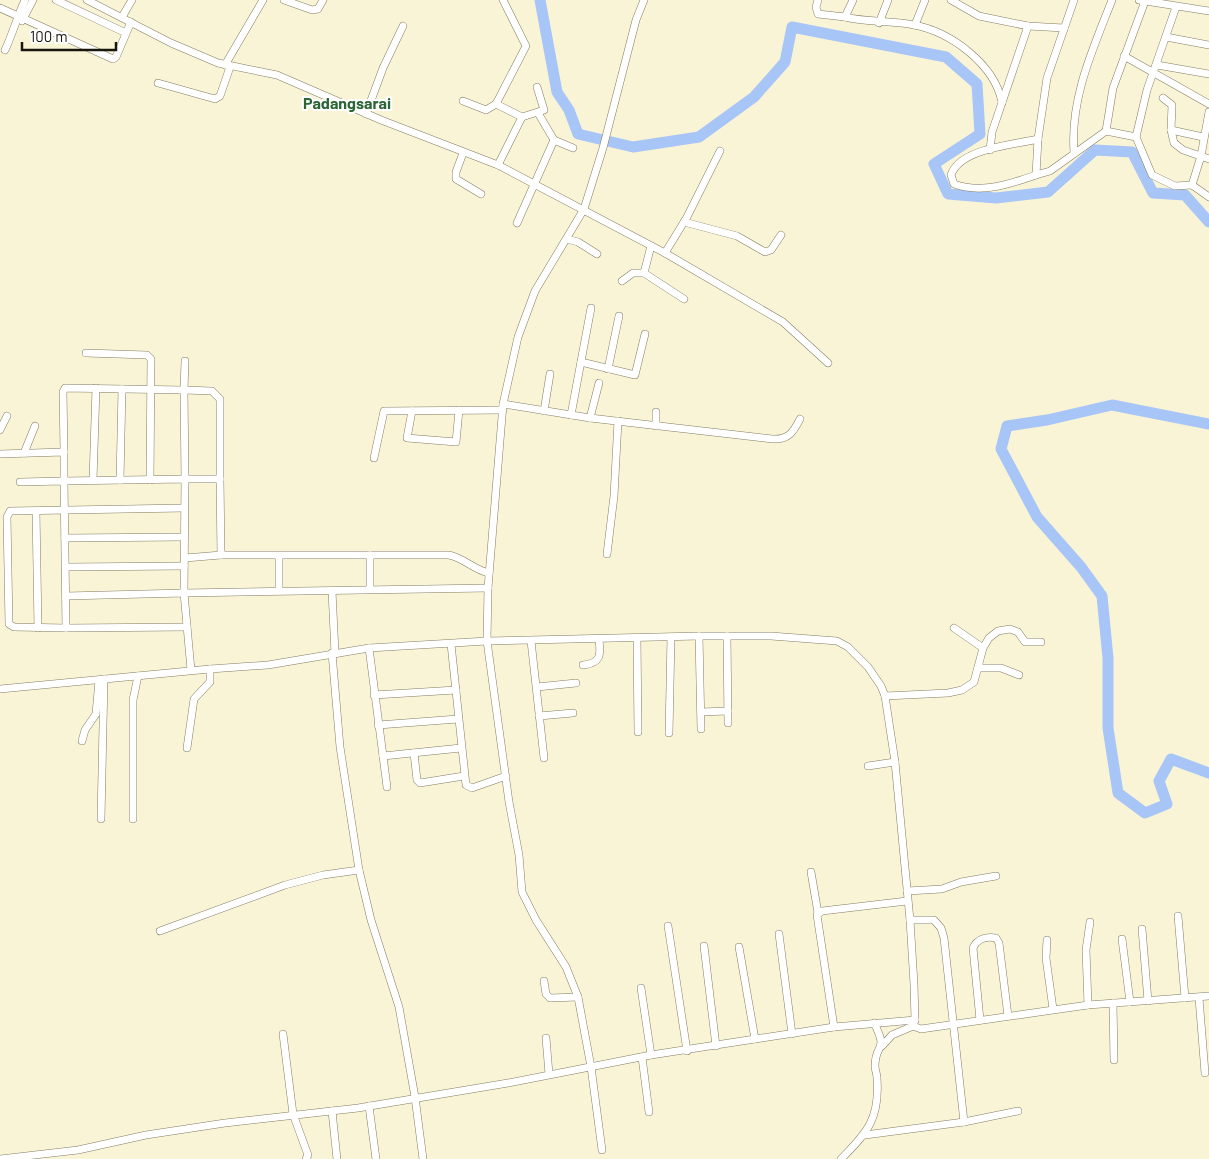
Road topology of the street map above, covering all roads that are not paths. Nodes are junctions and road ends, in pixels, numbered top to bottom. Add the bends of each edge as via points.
1 (25, 0) edge
2 (33, 0) edge
3 (56, 0) edge
4 (87, 0) edge
5 (132, 0) edge
6 (263, 0) edge
7 (284, 0) edge
8 (323, 0) edge
9 (503, 0) edge
10 (644, 0) edge
11 (818, 0) edge
12 (853, 0) edge
13 (888, 0) edge
14 (925, 0) edge
15 (951, 0) edge
16 (1074, 0) edge
17 (1112, 0) edge
18 (1141, 0) edge
19 (1176, 7) junction
20 (0, 8) edge
21 (1209, 11) edge
22 (122, 17) junction
23 (845, 17) junction
24 (21, 18) junction
25 (132, 22) junction
26 (879, 23) junction
27 (915, 25) junction
28 (403, 26) dead end
29 (1028, 26) junction
30 (1064, 28) junction
31 (126, 33) junction
32 (1166, 38) junction
33 (1209, 45) edge
34 (5, 50) dead end
35 (1124, 56) junction
36 (228, 66) junction
37 (1156, 69) junction
38 (1209, 74) edge
39 (158, 83) dead end
40 (537, 87) dead end
41 (1163, 98) dead end
42 (463, 101) dead end
43 (1002, 102) junction
44 (496, 104) junction
45 (1209, 104) edge
46 (1209, 112) edge
47 (538, 113) junction
48 (366, 114) junction
49 (522, 118) junction
50 (1172, 130) junction
51 (1106, 131) junction
52 (1136, 137) junction
53 (1202, 137) junction
54 (1038, 139) junction
55 (554, 140) junction
56 (573, 148) dead end
57 (990, 150) junction
58 (720, 151) dead end
59 (1074, 152) junction
60 (463, 153) junction
61 (1201, 156) junction
62 (1209, 159) edge
63 (498, 165) junction
64 (1036, 175) junction
65 (532, 184) junction
66 (1192, 185) junction
67 (481, 194) dead end
68 (1209, 198) edge
69 (584, 210) junction
70 (684, 222) junction
71 (517, 223) dead end
72 (781, 235) dead end
73 (567, 239) junction
74 (651, 246) junction
75 (665, 252) junction
76 (597, 254) dead end
77 (644, 274) junction
78 (622, 281) dead end
79 (684, 299) dead end
80 (591, 308) dead end
81 (620, 316) dead end
82 (644, 334) dead end
83 (86, 354) dead end
84 (185, 361) dead end
85 (581, 362) junction
86 (828, 363) dead end
87 (608, 369) junction
88 (550, 374) dead end
89 (599, 382) dead end
90 (96, 388) junction
91 (150, 389) junction
92 (122, 390) junction
93 (184, 390) junction
94 (503, 407) junction
95 (459, 410) junction
96 (412, 411) junction
97 (544, 411) junction
98 (656, 412) dead end
99 (571, 415) junction
100 (7, 416) dead end
101 (590, 418) junction
102 (800, 419) dead end
103 (618, 421) junction
104 (35, 426) dead end
105 (656, 426) junction
106 (0, 430) edge
107 (64, 452) junction
108 (24, 453) junction
109 (0, 454) edge
110 (374, 458) dead end
111 (220, 478) junction
112 (185, 479) junction
113 (93, 480) junction
114 (120, 480) junction
115 (150, 480) junction
116 (64, 481) junction
117 (20, 482) dead end
118 (184, 508) junction
119 (64, 510) junction
120 (36, 511) junction
121 (184, 537) junction
122 (65, 538) junction
123 (607, 554) dead end
124 (370, 555) junction
125 (221, 556) junction
126 (279, 556) junction
127 (185, 558) junction
128 (184, 566) junction
129 (67, 567) junction
130 (489, 573) junction
131 (488, 588) junction
132 (370, 589) junction
133 (279, 590) junction
134 (332, 591) junction
135 (184, 593) junction
136 (66, 596) junction
137 (187, 627) junction
138 (38, 628) junction
139 (66, 628) junction
140 (954, 628) dead end
141 (699, 636) junction
142 (727, 636) junction
143 (671, 637) junction
144 (637, 638) junction
145 (599, 640) junction
146 (487, 641) junction
147 (531, 641) junction
148 (1041, 642) dead end
149 (451, 644) junction
150 (369, 648) junction
151 (983, 648) junction
152 (333, 653) junction
153 (584, 665) dead end
154 (978, 668) junction
155 (210, 669) junction
156 (191, 670) junction
157 (1019, 674) dead end
158 (138, 676) junction
159 (101, 680) junction
160 (576, 683) dead end
161 (538, 687) junction
162 (0, 689) edge
163 (456, 690) junction
164 (374, 695) junction
165 (885, 696) junction
166 (728, 711) junction
167 (701, 712) junction
168 (573, 713) dead end
169 (539, 716) junction
170 (458, 719) junction
171 (728, 724) dead end
172 (378, 725) junction
173 (701, 729) dead end
174 (638, 732) dead end
175 (669, 733) dead end
176 (82, 741) dead end
177 (187, 748) dead end
178 (461, 748) junction
179 (414, 753) junction
180 (383, 756) junction
181 (544, 758) dead end
182 (895, 762) junction
183 (868, 766) dead end
184 (464, 776) junction
185 (506, 776) junction
186 (387, 787) dead end
187 (101, 819) dead end
188 (133, 819) dead end
189 (359, 870) junction
190 (811, 872) dead end
191 (996, 876) dead end
192 (907, 891) junction
193 (907, 901) junction
194 (818, 913) junction
195 (1178, 916) dead end
196 (910, 920) junction
197 (1090, 922) dead end
198 (668, 926) dead end
199 (1142, 929) dead end
200 (160, 931) dead end
201 (779, 934) dead end
202 (1122, 939) dead end
203 (1047, 940) dead end
204 (704, 946) dead end
205 (739, 947) dead end
206 (544, 982) dead end
207 (640, 988) dead end
208 (1209, 996) edge
209 (578, 997) junction
210 (1185, 998) junction
211 (1199, 998) junction
212 (1148, 1001) junction
213 (1130, 1002) junction
214 (1113, 1003) junction
215 (1088, 1005) junction
216 (1053, 1009) junction
217 (1008, 1016) junction
218 (980, 1020) junction
219 (874, 1023) junction
220 (914, 1023) junction
221 (954, 1024) junction
222 (834, 1027) junction
223 (283, 1034) dead end
224 (792, 1034) junction
225 (546, 1038) dead end
226 (755, 1039) junction
227 (716, 1046) junction
228 (882, 1046) junction
229 (687, 1051) junction
230 (651, 1055) junction
231 (642, 1057) junction
232 (1114, 1060) dead end
233 (592, 1067) junction
234 (1205, 1073) dead end
235 (550, 1074) junction
236 (415, 1097) junction
237 (369, 1106) junction
238 (332, 1111) junction
239 (648, 1112) dead end
240 (1018, 1112) dead end
241 (294, 1114) junction
242 (964, 1122) junction
243 (865, 1136) junction
244 (78, 1150) junction
245 (602, 1150) dead end
246 (0, 1159) edge
247 (79, 1159) edge
248 (306, 1159) edge
249 (337, 1159) edge
250 (376, 1159) edge
251 (423, 1159) edge
252 (841, 1159) edge

1 - 24 street
2 - 24 street
3 - 31 street
4 - 22 street
5 - 22 street
6 - 36 street
7 - 8 street via 312,10 318,8
9 - 44 street via 526,46
10 - 69 street
11 - 23 street via 818,14
12 - 23 street
13 - 26 street
14 - 27 street
15 - 29 street via 979,16
16 - 30 street
17 - 59 street via 1087,64 1076,106
18 - 19 street
18 - 35 street
19 - 21 street
19 - 32 street
20 - 24 street
22 - 25 street
23 - 26 street
24 - 31 street via 113,60
24 - 34 street
25 - 31 street
25 - 36 street
26 - 27 street
27 - 43 street via 966,48 993,78
28 - 48 street
29 - 30 street
29 - 43 street
30 - 54 street via 1047,78
32 - 33 street
32 - 37 street
35 - 37 street
35 - 51 street via 1113,88
36 - 39 street via 220,96 215,99
36 - 48 street via 277,75
37 - 38 street
37 - 45 street
37 - 52 street via 1143,103
40 - 47 street via 544,108
41 - 50 street via 1172,104
42 - 44 street via 486,110
43 - 57 street via 990,138
44 - 49 street
46 - 53 street
47 - 49 street
47 - 55 street
48 - 60 street
49 - 63 street
50 - 53 street
50 - 61 street via 1174,143
51 - 52 street
51 - 59 street
52 - 66 street via 1152,175 1175,186
53 - 61 street
54 - 57 street
54 - 64 street
55 - 56 street
55 - 65 street
57 - 64 street via 972,153 959,162 951,174 954,184 969,188 993,187
58 - 70 street
59 - 64 street via 1050,171
60 - 63 street
60 - 67 street via 456,179
61 - 62 street
61 - 66 street
63 - 65 street
65 - 69 street
65 - 71 street
66 - 68 street
69 - 73 street
69 - 74 street
70 - 72 street via 737,236 765,252 771,250
70 - 75 street
73 - 76 street
73 - 94 street via 535,291 522,322
74 - 75 street
74 - 77 street
75 - 86 street via 783,322
77 - 78 street via 633,273
77 - 79 street
80 - 85 street
81 - 87 street
82 - 87 street via 635,376
83 - 91 street via 147,355 151,359
84 - 93 street
85 - 87 street
85 - 99 street
88 - 97 street
89 - 101 street
90 - 92 street
90 - 107 street via 64,390
90 - 113 street
91 - 92 street
91 - 93 street
91 - 115 street
92 - 114 street
93 - 111 street via 209,390 218,395
93 - 112 street
94 - 95 street
94 - 97 street
94 - 130 street
95 - 96 street
95 - 96 street via 456,442 407,438
96 - 110 street via 384,411
97 - 99 street
98 - 105 street
99 - 101 street
100 - 106 street
101 - 103 street
102 - 105 street via 792,433 782,440
103 - 105 street
103 - 123 street
104 - 108 street
107 - 108 street
107 - 116 street
108 - 109 street
111 - 112 street
111 - 125 street
112 - 115 street
112 - 118 street
113 - 114 street
113 - 116 street
114 - 115 street
116 - 117 street
116 - 119 street
118 - 119 street
118 - 121 street
119 - 120 street
119 - 122 street
120 - 138 street
120 - 138 street via 14,510 6,517 9,624
121 - 122 street
121 - 127 street
122 - 129 street
124 - 126 street
124 - 130 street via 449,555
124 - 132 street
125 - 126 street
125 - 127 street
126 - 133 street
127 - 128 street
128 - 129 street
128 - 135 street
129 - 136 street
130 - 131 street
131 - 132 street
131 - 146 street
132 - 134 street
133 - 134 street
133 - 135 street
134 - 152 street
135 - 136 street
135 - 137 street
136 - 139 street
137 - 139 street
137 - 156 street
138 - 139 street
140 - 151 street
141 - 142 street
141 - 143 street
141 - 167 street
142 - 165 street via 836,641 853,651 868,667
142 - 166 street
143 - 144 street
143 - 175 street
144 - 145 street
144 - 174 street
145 - 147 street
145 - 153 street via 598,660
146 - 147 street
146 - 149 street
146 - 185 street
147 - 161 street
148 - 151 street via 1025,642 1018,632 1010,629 989,638
149 - 150 street
149 - 163 street
150 - 152 street
150 - 164 street
151 - 154 street
152 - 155 street via 268,665
152 - 189 street via 340,747
154 - 157 street via 1002,668
154 - 165 street via 974,682 955,692
155 - 156 street
155 - 177 street via 210,682 194,699
156 - 158 street
158 - 159 street
158 - 188 street via 133,700
159 - 162 street
159 - 176 street via 96,714
159 - 187 street
160 - 161 street
161 - 169 street
163 - 164 street
163 - 170 street
164 - 172 street
165 - 182 street
166 - 167 street
166 - 171 street
167 - 173 street
168 - 169 street
169 - 181 street
170 - 172 street
170 - 178 street
172 - 180 street
178 - 179 street
178 - 184 street
179 - 180 street
179 - 184 street via 420,783
180 - 186 street
182 - 183 street
182 - 192 street
184 - 185 street via 470,788
185 - 209 street via 522,892 566,968
189 - 200 street via 285,885
189 - 236 street via 398,1008
190 - 194 street
191 - 192 street via 942,889
192 - 193 street
193 - 194 street
193 - 196 street
194 - 222 street via 816,918
195 - 210 street
196 - 220 street
196 - 221 street via 930,918 941,928
197 - 215 street via 1086,950
198 - 229 street
199 - 212 street
201 - 224 street
202 - 213 street
203 - 216 street via 1046,958
204 - 227 street
205 - 226 street
206 - 209 street via 550,998
207 - 230 street
208 - 211 street
209 - 233 street
210 - 211 street
210 - 212 street
211 - 234 street
212 - 213 street
213 - 214 street
214 - 215 street
214 - 232 street
215 - 216 street
216 - 217 street
217 - 218 street
217 - 218 street via 999,943 996,938 987,937 980,939 973,948
218 - 221 street
219 - 220 street
219 - 222 street
219 - 228 street
220 - 221 street via 921,1029
220 - 228 street via 892,1035
221 - 242 street
222 - 224 street
223 - 241 street
224 - 226 street
225 - 235 street
226 - 227 street
227 - 229 street
228 - 243 street via 875,1066 875,1116
229 - 230 street
230 - 231 street
231 - 233 street
231 - 239 street
233 - 235 street
233 - 245 street
235 - 236 street
236 - 237 street
236 - 251 street
237 - 238 street
237 - 250 street
238 - 241 street
238 - 249 street
240 - 242 street
241 - 244 street via 146,1135
241 - 248 street via 308,1155
242 - 243 street
243 - 252 street
244 - 246 street
244 - 247 street

